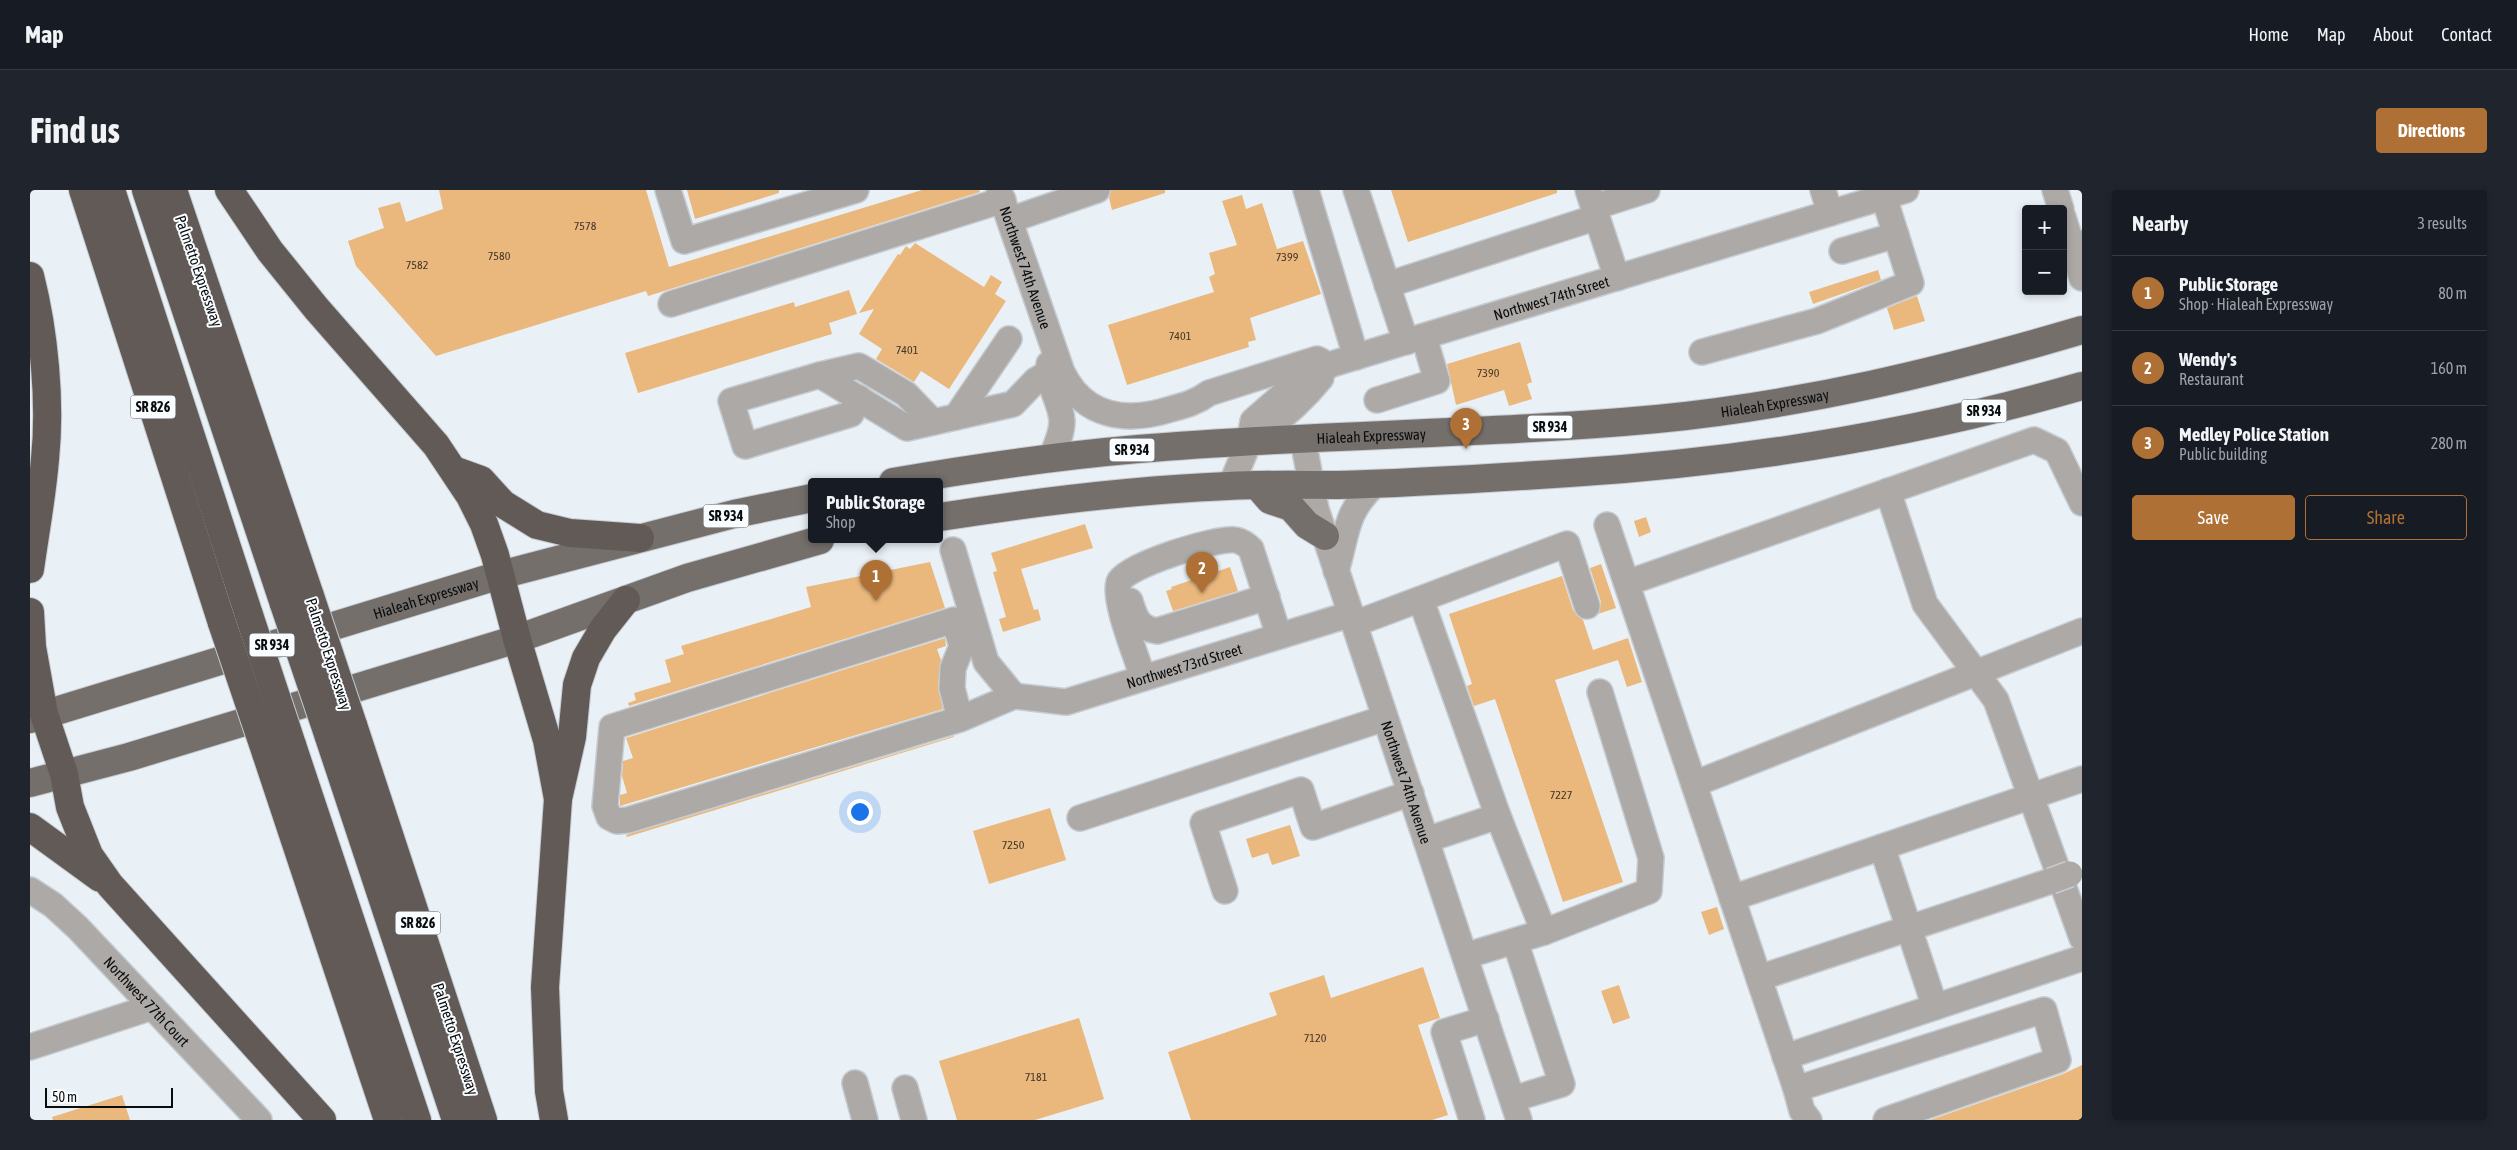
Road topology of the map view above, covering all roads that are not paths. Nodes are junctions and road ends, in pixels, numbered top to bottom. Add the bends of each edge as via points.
1 (83, 190) edge
2 (111, 190) edge
3 (146, 190) edge
4 (173, 190) edge
5 (229, 190) edge
6 (668, 190) edge
7 (856, 190) edge
8 (1097, 190) edge
9 (1306, 190) edge
10 (1356, 190) edge
11 (1647, 190) edge
12 (2055, 190) edge
13 (1885, 194) edge
14 (1827, 201) edge
15 (1004, 204) edge
16 (1593, 205) edge
17 (2060, 205) edge
18 (2067, 225) edge
19 (1896, 235) junction
20 (2077, 245) edge
21 (1842, 251) dead end
22 (30, 276) edge
23 (1617, 278) junction
24 (2082, 278) edge
25 (1387, 285) junction
26 (671, 304) dead end
27 (2082, 330) edge
28 (1009, 339) dead end
29 (1415, 339) junction
30 (1053, 347) junction
31 (1702, 352) dead end
32 (1356, 356) junction
33 (1048, 373) junction
34 (820, 374) junction
35 (1317, 375) junction
36 (2082, 386) edge
37 (859, 398) junction
38 (1377, 400) dead end
39 (1198, 402) junction
40 (1100, 410) joint
41 (945, 419) junction
42 (1303, 440) junction
43 (1249, 442) junction
44 (1051, 458) junction
45 (455, 470) junction
46 (919, 478) edge
47 (1376, 483) junction
48 (1257, 485) junction
49 (1310, 485) junction
50 (1230, 486) junction
51 (1888, 491) junction
52 (808, 499) edge
53 (2082, 503) edge
54 (943, 516) edge
55 (1607, 525) dead end
56 (1325, 536) junction
57 (640, 538) junction
58 (809, 543) edge
59 (953, 550) dead end
60 (1140, 567) junction
61 (30, 569) edge
62 (1336, 571) junction
63 (500, 575) junction
64 (1627, 583) junction
65 (1266, 597) junction
66 (626, 600) junction
67 (1421, 600) junction
68 (1587, 606) dead end
69 (30, 612) edge
70 (1352, 619) junction
71 (1279, 636) junction
72 (2078, 638) edge
73 (517, 639) junction
74 (1976, 673) junction
75 (1143, 678) junction
76 (1600, 692) dead end
77 (1014, 696) junction
78 (37, 717) edge
79 (1385, 718) junction
80 (960, 719) junction
81 (64, 774) junction
82 (2082, 779) edge
83 (30, 783) edge
84 (1694, 784) junction
85 (1410, 794) junction
86 (2031, 796) junction
87 (558, 799) junction
88 (1498, 816) junction
89 (1080, 818) dead end
90 (30, 827) edge
91 (1426, 840) junction
92 (1882, 847) junction
93 (2068, 875) edge
94 (110, 885) junction
95 (30, 890) edge
96 (1225, 891) dead end
97 (1732, 898) junction
98 (1909, 928) junction
99 (1544, 932) junction
100 (2082, 938) edge
101 (1515, 941) junction
102 (1465, 956) junction
103 (2082, 958) edge
104 (1759, 978) junction
105 (152, 1007) junction
106 (1934, 1007) junction
107 (1486, 1019) junction
108 (30, 1047) edge
109 (1785, 1057) junction
110 (855, 1083) dead end
111 (905, 1088) dead end
112 (1796, 1089) junction
113 (1516, 1110) edge
114 (259, 1120) edge
115 (322, 1120) edge
116 (388, 1120) edge
117 (417, 1120) edge
118 (456, 1120) edge
119 (482, 1120) edge
120 (554, 1120) edge
121 (865, 1120) edge
122 (914, 1120) edge
123 (1472, 1120) edge
124 (1809, 1120) edge
125 (1886, 1120) edge

1 - 116 highway, SR 826, bridge via 222,624
2 - 117 highway, bridge
3 - 118 highway, bridge
4 - 119 highway, Palmetto Expressway / SR 826, bridge
5 - 45 highway via 281,266
6 - 7 street via 684,241
8 - 15 street
9 - 32 street
10 - 25 street
11 - 16 street
12 - 17 street
13 - 14 street, Northwest 74th Street
13 - 19 street
14 - 23 street, Northwest 74th Street
15 - 26 street
15 - 30 street, Northwest 74th Avenue
16 - 23 street
16 - 25 street
18 - 20 street
19 - 21 street
19 - 31 street via 1911,283 1817,321
20 - 24 street
22 - 61 highway via 38,308 46,379 46,458
23 - 29 street, Northwest 74th Street
25 - 29 street
27 - 42 main road, Hialeah Expressway / SR 934 via 1944,369 1757,406 1628,421
28 - 41 street
29 - 32 street, Northwest 74th Street
29 - 38 street via 1436,381
30 - 33 street, Northwest 74th Avenue
30 - 40 street, Northwest 74th Avenue via 1069,384 1083,400
32 - 35 street, Northwest 74th Street
33 - 41 street via 1036,380 1013,404
33 - 44 street, Northwest 74th Avenue via 1062,420
34 - 37 street
34 - 37 street via 731,401 745,446 851,414
34 - 41 street via 859,366
35 - 39 street, Northwest 74th Street via 1210,403
35 - 39 street, Northwest 74th Street via 1317,359 1209,393
35 - 43 street via 1304,400
36 - 47 main road, SR 934 via 1951,418 1742,456 1630,468
37 - 41 street via 907,428
39 - 40 street, Northwest 74th Street via 1133,418
42 - 43 main road, Hialeah Expressway / SR 934
42 - 49 street, Northwest 74th Avenue
43 - 44 main road, Hialeah Expressway / SR 934
43 - 50 street
44 - 46 main road, Hialeah Expressway / SR 934
45 - 57 highway via 480,480 509,509 537,525 570,533
45 - 63 highway via 488,535
47 - 49 main road, SR 934
47 - 62 street via 1358,500 1352,511
48 - 49 main road, SR 934
48 - 50 main road, SR 934
48 - 56 main road via 1270,500 1291,507 1307,525
49 - 56 street, Northwest 74th Avenue
50 - 54 main road, SR 934 via 1097,495
51 - 53 street via 2034,440 2057,451
51 - 64 street
51 - 74 street via 1925,604
52 - 57 main road, Hialeah Expressway / SR 934
55 - 64 street
56 - 62 street, Northwest 74th Avenue
57 - 63 main road, Hialeah Expressway / SR 934
58 - 66 main road via 716,569
59 - 77 street via 986,662
60 - 65 street via 1218,541 1234,540 1247,544 1251,549
60 - 65 street via 1132,578 1128,594 1136,618 1144,628 1157,632
60 - 75 street via 1119,580 1118,599
62 - 70 street, Northwest 74th Avenue
63 - 73 highway
63 - 78 main road, Hialeah Expressway / SR 934
64 - 84 street
65 - 71 street
66 - 73 main road
66 - 87 highway via 590,650 577,685 572,737
67 - 68 street, Northwest 73rd Street via 1567,544
67 - 70 street, Northwest 73rd Street
67 - 88 street
69 - 78 highway
70 - 71 street, Northwest 73rd Street
70 - 79 street, Northwest 74th Avenue
71 - 75 street, Northwest 73rd Street
72 - 74 street
73 - 81 main road
73 - 87 highway via 547,740
74 - 84 street
74 - 86 street via 1996,700
75 - 77 street, Northwest 73rd Street via 1066,702
76 - 99 street via 1651,858 1649,891
77 - 80 street
78 - 81 highway
79 - 85 street, Northwest 74th Avenue
79 - 89 street
80 - 80 street via 628,820 617,821 610,817 605,806 612,727 954,620 962,646 953,668 952,688
81 - 83 main road
81 - 94 highway via 70,807 89,855
82 - 86 street
84 - 97 street
85 - 91 street, Northwest 74th Avenue
85 - 96 street via 1313,827 1301,790 1202,823
86 - 92 street
86 - 100 street
87 - 120 highway via 545,988 549,1091
88 - 91 street
88 - 99 street
90 - 94 highway
91 - 102 street, Northwest 74th Avenue
92 - 97 street
92 - 98 street
93 - 98 street
94 - 115 highway
95 - 105 street, Northwest 77th Court via 73,923
97 - 104 street
98 - 104 street
98 - 106 street
99 - 101 street
101 - 102 street
101 - 113 street via 1562,1084
102 - 107 street, Northwest 74th Avenue
103 - 106 street
104 - 109 street
105 - 108 street
105 - 114 street, Northwest 77th Court
106 - 109 street
107 - 113 street, Northwest 74th Avenue
107 - 123 street via 1444,1032
109 - 112 street
110 - 121 street
111 - 122 street
112 - 124 street via 1802,1111
112 - 125 street via 2044,1010 2058,1060

